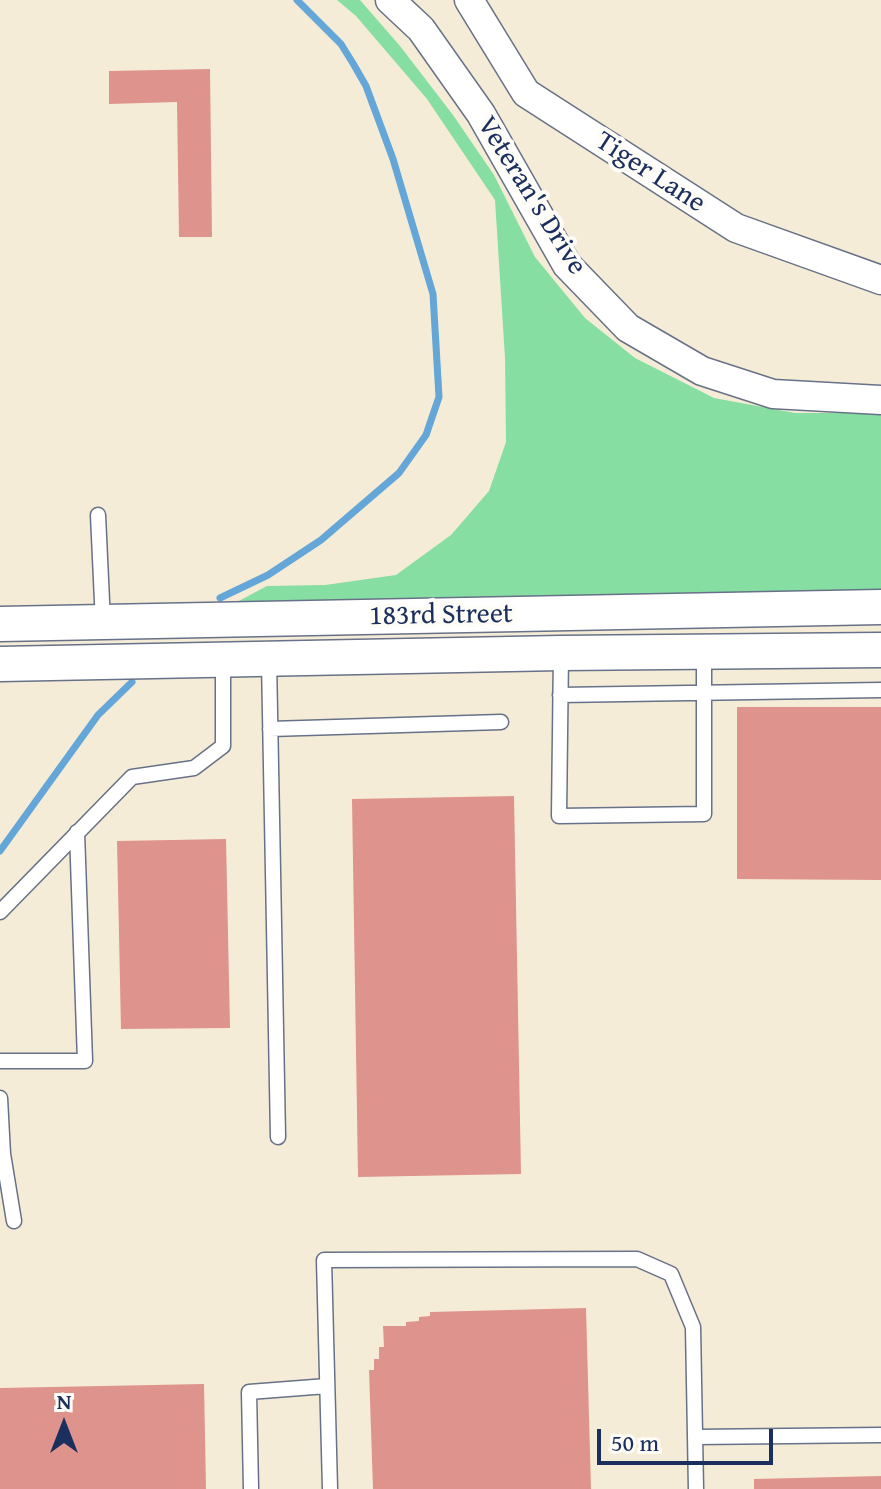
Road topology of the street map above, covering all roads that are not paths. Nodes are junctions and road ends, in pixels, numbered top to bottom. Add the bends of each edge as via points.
1 (390, 0) edge
2 (469, 0) edge
3 (879, 274) edge
4 (881, 400) edge
5 (98, 515) dead end
6 (881, 607) edge
7 (103, 623) junction
8 (0, 624) edge
9 (881, 650) edge
10 (704, 652) junction
11 (561, 653) junction
12 (223, 660) junction
13 (269, 660) junction
14 (0, 664) edge
15 (881, 690) edge
16 (705, 693) junction
17 (560, 695) junction
18 (501, 722) dead end
19 (270, 729) junction
20 (77, 832) junction
21 (0, 912) edge
22 (0, 1061) edge
23 (0, 1098) edge
24 (278, 1137) dead end
25 (14, 1221) dead end
26 (327, 1386) junction
27 (881, 1435) edge
28 (695, 1437) junction
29 (251, 1489) edge
30 (330, 1489) edge
31 (696, 1489) edge

1 - 4 street, Veteran's Drive via 421,29 481,114 567,265 628,328 702,371 773,394
2 - 3 street, Tiger Lane via 526,93 736,228
5 - 7 lane
6 - 7 street, 183rd Street
7 - 8 street, 183rd Street
9 - 10 street, 183rd Street
10 - 11 street, 183rd Street
10 - 16 lane
11 - 13 street, 183rd Street
11 - 17 lane
12 - 13 street, 183rd Street
12 - 14 street, 183rd Street
12 - 20 lane via 223,746 194,768 132,777
13 - 19 lane
15 - 16 lane
16 - 17 lane
16 - 17 lane via 704,814 559,816
18 - 19 lane
19 - 24 lane
20 - 21 lane
20 - 22 lane via 85,1061
23 - 25 lane
26 - 28 lane via 324,1260 637,1259 671,1274 693,1327
26 - 29 lane via 249,1392
26 - 30 lane
27 - 28 lane
28 - 31 lane

